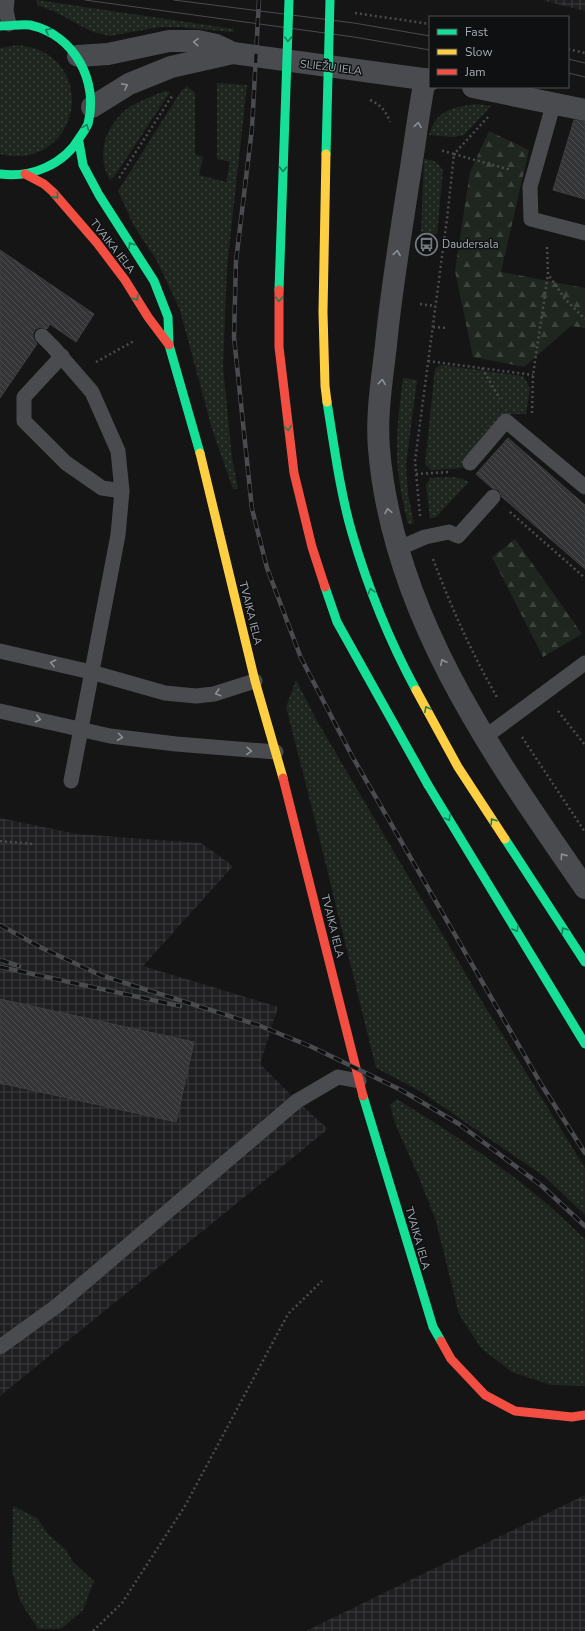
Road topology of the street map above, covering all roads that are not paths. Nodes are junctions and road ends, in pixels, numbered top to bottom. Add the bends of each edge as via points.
1 (7, 0) edge
2 (289, 0) edge
3 (330, 0) edge
4 (4, 25) edge
5 (232, 53) junction
6 (78, 56) junction
7 (428, 80) edge
8 (478, 88) edge
9 (554, 102) junction
10 (92, 107) junction
11 (585, 110) edge
12 (79, 142) junction
13 (0, 174) edge
14 (25, 174) junction
15 (585, 233) edge
16 (42, 336) dead end
17 (169, 345) junction
18 (62, 356) junction
19 (470, 463) dead end
20 (585, 487) edge
21 (122, 491) junction
22 (493, 497) road end
23 (397, 549) junction
24 (0, 651) edge
25 (585, 663) edge
26 (91, 672) junction
27 (255, 681) junction
28 (0, 711) edge
29 (82, 729) junction
30 (485, 737) junction
31 (276, 752) junction
32 (71, 781) dead end
33 (585, 888) edge
34 (585, 962) edge
35 (585, 1044) edge
36 (360, 1081) junction
37 (0, 1347) edge
38 (585, 1415) edge

1 - 4 lane
2 -> 35 main road, bridge via 279,262 280,347 294,473 312,547 336,622 428,785
34 -> 3 main road, bridge via 458,767 376,606 352,532 335,453 325,386 324,214
6 -> 4 main road via 62,39 39,27 24,24
5 -> 6 street, SLIEŽU IELA via 216,45 198,41 169,41 108,54
5 - 7 street, SLIEŽU IELA
10 -> 5 street, SLIEŽU IELA via 129,84 171,67
6 - 10 main road via 92,92
23 -> 7 street via 383,484 379,412 391,295 414,145
8 - 9 street
9 - 11 street
9 - 15 lane via 530,187 531,219
12 -> 10 main road via 87,127
12 - 14 main road via 62,160 40,171
17 -> 12 main road, TVAIKA IELA via 168,317 154,281 83,165
13 - 14 main road
14 -> 17 main road, TVAIKA IELA via 49,188 97,242
16 - 18 lane
17 - 27 main road, TVAIKA IELA via 196,435
18 - 21 lane via 92,392 107,425 118,451
18 - 21 lane via 24,397 24,421 66,463 102,488
19 - 20 lane via 506,421
21 - 26 lane via 118,535
22 - 23 lane via 458,536 449,532 425,537
30 -> 23 street via 436,648
26 -> 24 lane
25 - 30 lane
27 -> 26 lane via 214,694 196,696 165,693
26 - 29 lane
27 - 31 main road, TVAIKA IELA
28 -> 29 lane
29 -> 31 lane via 110,736 176,744
29 - 32 lane
33 -> 30 street
31 - 36 main road, TVAIKA IELA
36 - 37 lane via 338,1077 297,1101 58,1305
36 - 38 main road, TVAIKA IELA via 433,1327 451,1359 485,1394 515,1411 572,1417

